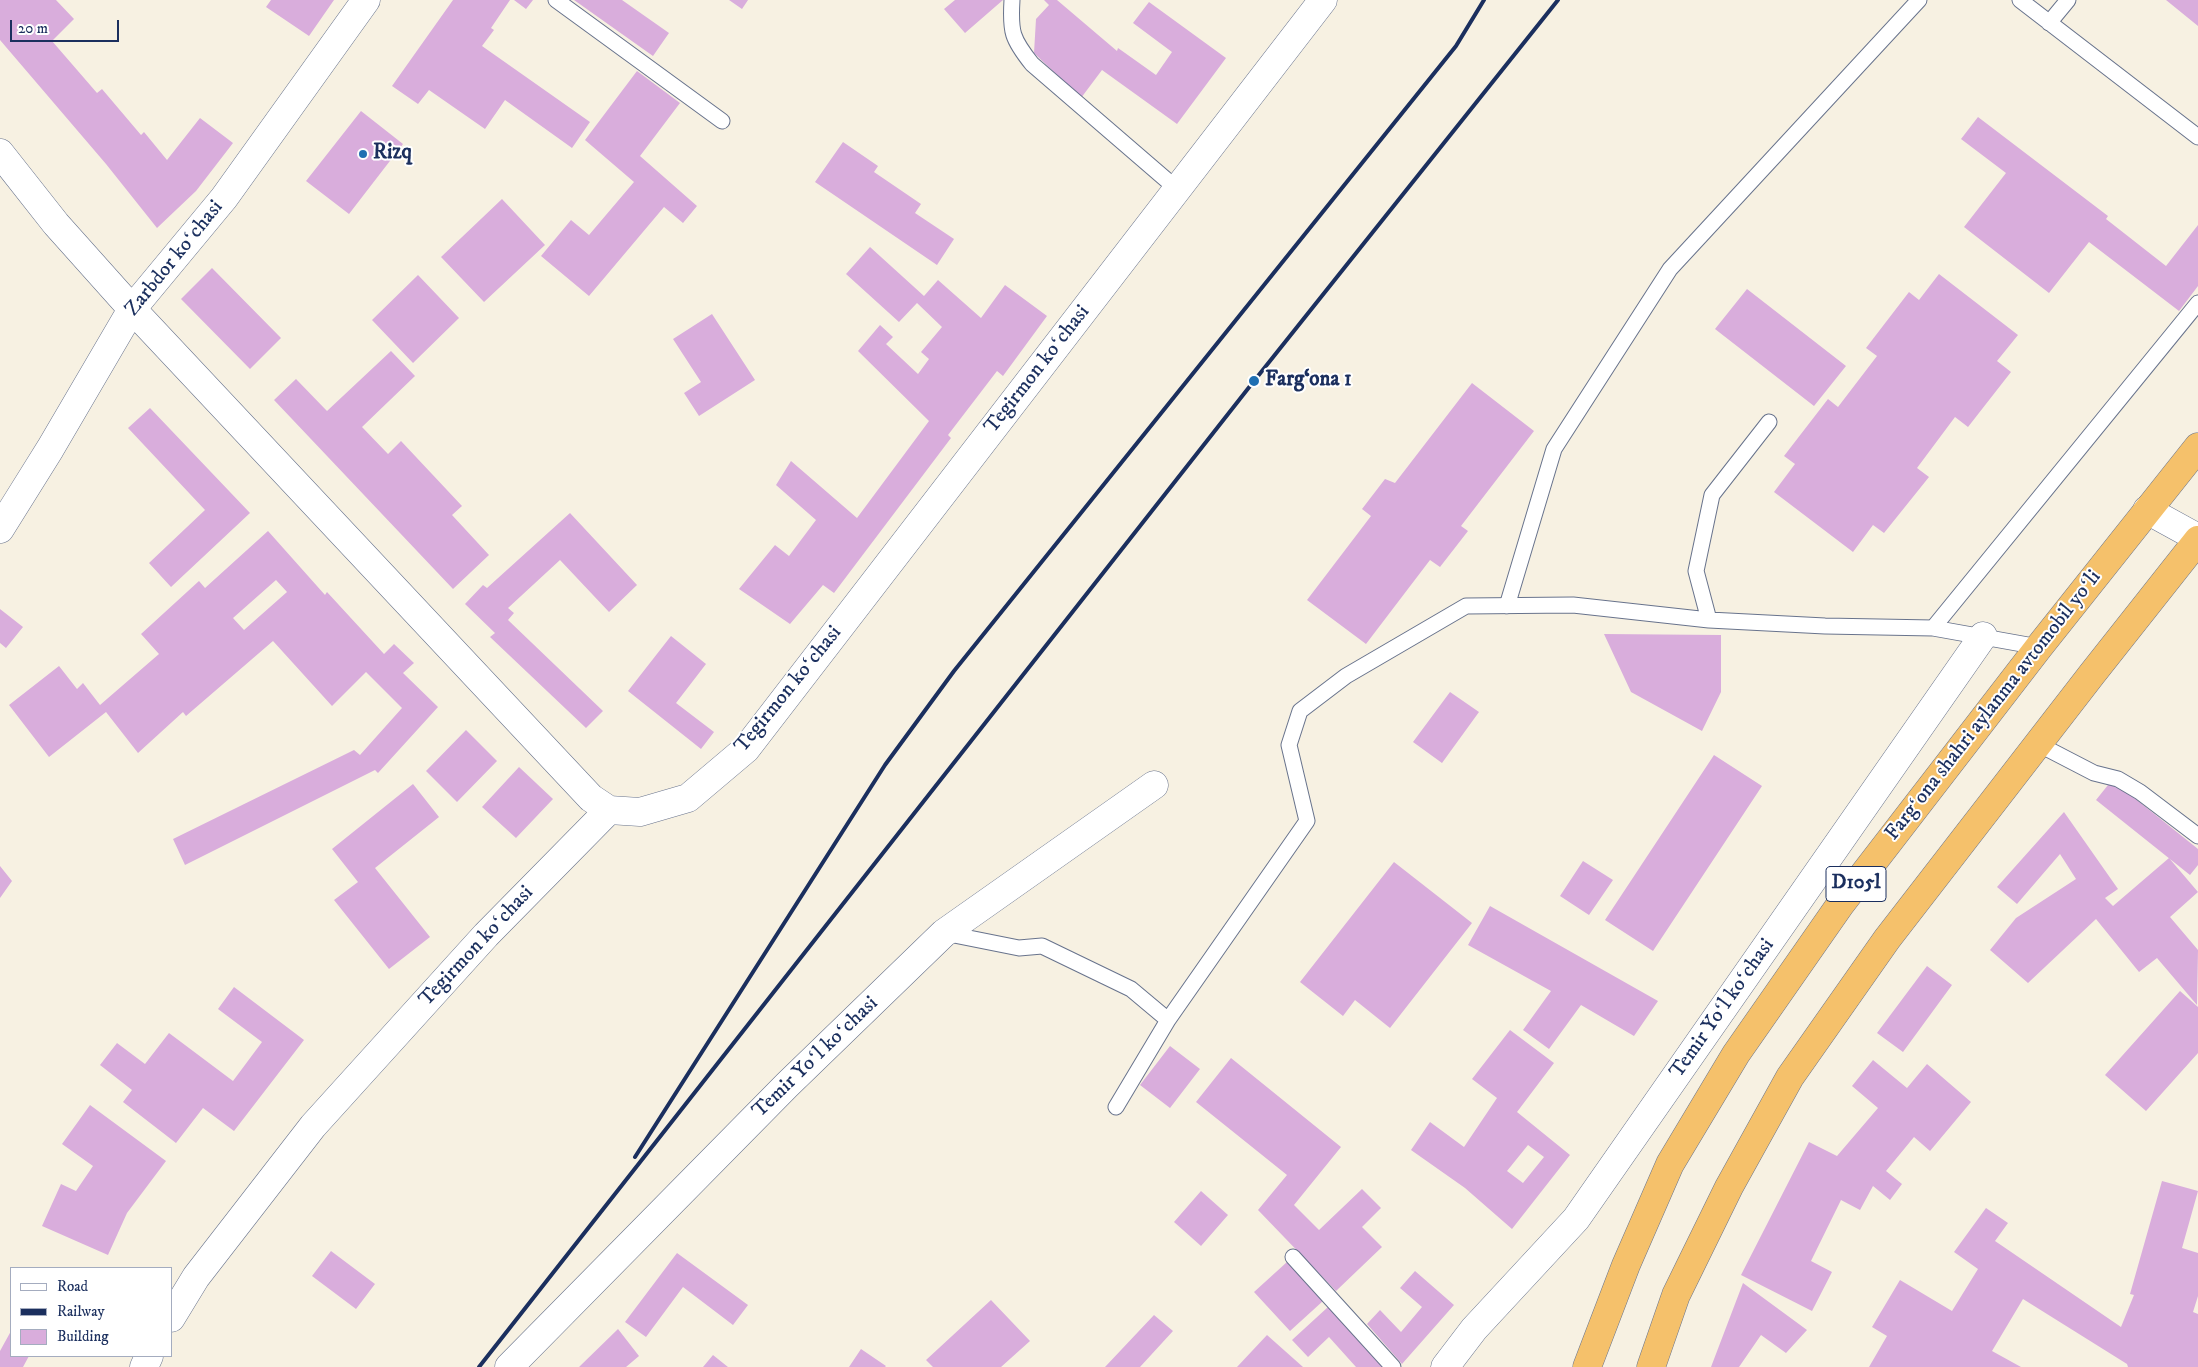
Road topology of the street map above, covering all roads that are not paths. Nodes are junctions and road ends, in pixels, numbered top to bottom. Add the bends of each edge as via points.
1 (366, 0) edge
2 (556, 0) edge
3 (1012, 0) edge
4 (1323, 0) edge
5 (1919, 0) edge
6 (2020, 0) edge
7 (2068, 0) edge
8 (2049, 23) junction
9 (722, 122) dead end
10 (2198, 137) edge
11 (0, 153) edge
12 (1177, 189) junction
13 (2198, 303) edge
14 (132, 309) junction
15 (1769, 422) dead end
16 (2198, 447) edge
17 (2147, 510) junction
18 (0, 530) edge
19 (2198, 539) edge
20 (1507, 606) junction
21 (1709, 620) junction
22 (1933, 628) junction
23 (1983, 636) junction
24 (2039, 647) junction
25 (2038, 744) junction
26 (1154, 785) dead end
27 (609, 810) junction
28 (2198, 836) edge
29 (944, 933) junction
30 (1168, 1020) junction
31 (1116, 1107) dead end
32 (1293, 1257) dead end
33 (172, 1316) edge
34 (509, 1367) edge
35 (1393, 1367) edge
36 (1445, 1367) edge
37 (1588, 1367) edge
38 (1651, 1367) edge

1 - 14 street, Zarbdor koʻchasi via 224,198
2 - 9 lane
3 - 12 lane via 1010,24 1016,44 1032,64
4 - 12 street, Tegirmon koʻchasi
5 - 20 lane via 1670,269 1554,449
6 - 8 lane
7 - 8 lane
8 - 10 lane
11 - 14 street via 56,224
12 - 27 street, Tegirmon koʻchasi via 746,749 688,798 640,812
13 - 22 lane
14 - 18 street, Zarbdor koʻchasi
14 - 27 street via 591,798
15 - 21 lane via 1712,495 1696,571
16 - 17 highway, Fargʻona shahri aylanma avtomobil yoʻli / D105l
17 - 19 street
17 - 24 highway, Fargʻona shahri aylanma avtomobil yoʻli / D105l
19 - 25 highway, D105l
20 - 21 lane via 1574,605
20 - 30 lane via 1466,606 1346,676 1300,711 1289,745 1307,821
21 - 22 lane
22 - 23 lane
23 - 24 lane
23 - 36 street, Temir Yoʻl koʻchasi via 1576,1219 1474,1329
24 - 37 highway, Fargʻona shahri aylanma avtomobil yoʻli / D105l via 1840,904 1736,1054 1670,1164 1626,1265
25 - 28 lane via 2094,774 2118,779
25 - 38 highway, D105l via 1887,938 1790,1077 1728,1187 1676,1295
26 - 29 street, Temir Yoʻl koʻchasi
27 - 33 street, Tegirmon koʻchasi via 486,935 314,1126 196,1277
29 - 30 lane via 1020,948 1042,946 1131,989
29 - 34 street, Temir Yoʻl koʻchasi via 787,1085
30 - 31 lane
32 - 35 lane

